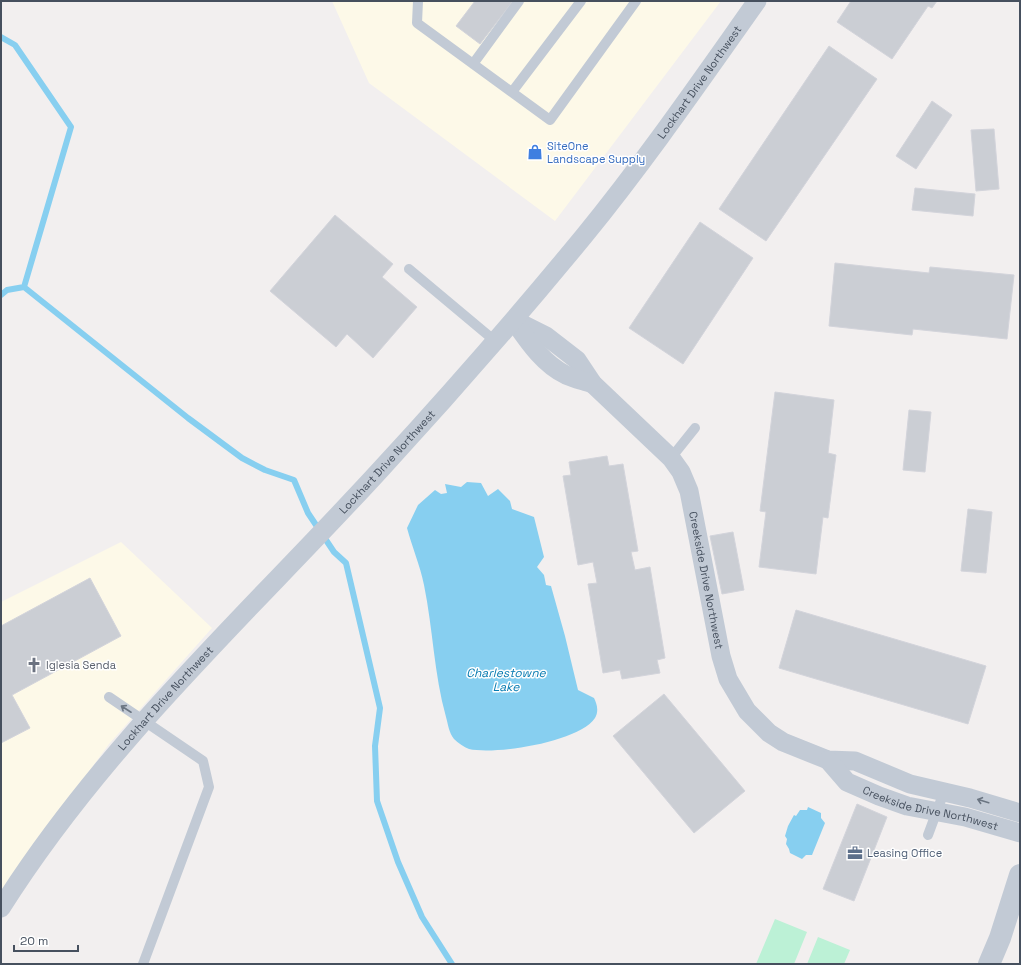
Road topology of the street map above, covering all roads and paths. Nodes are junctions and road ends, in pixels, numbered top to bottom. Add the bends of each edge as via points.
1 (418, 1) edge
2 (519, 1) edge
3 (580, 1) edge
4 (636, 1) edge
5 (757, 1) edge
6 (473, 64) junction
7 (512, 92) junction
8 (409, 269) dead end
9 (514, 320) junction
10 (495, 341) junction
11 (696, 428) dead end
12 (671, 458) junction
13 (109, 697) dead end
14 (143, 720) junction
15 (828, 760) junction
16 (944, 792) junction
17 (938, 812) junction
18 (1020, 812) edge
19 (1020, 833) edge
20 (928, 835) dead end
21 (1020, 874) edge
22 (1, 908) edge
23 (143, 964) edge
24 (989, 964) edge

1 - 6 lane via 417,23
2 - 6 lane
3 - 7 lane
4 - 7 lane via 550,120
5 - 9 street, Lockhart Drive Northwest via 652,148
6 - 7 lane
8 - 10 lane
9 - 10 street, Lockhart Drive Northwest
9 - 12 street, Creekside Drive Northwest via 533,348 566,375 593,384
10 - 14 street, Lockhart Drive Northwest via 387,462
11 - 12 lane
12 - 15 street, Creekside Drive Northwest via 681,472 689,491 720,656 736,695 769,734
14 -> 13 lane
14 - 22 street, Lockhart Drive Northwest via 74,804
14 - 23 lane via 202,761 209,787
15 - 16 street, Creekside Drive Northwest via 856,761 910,784
15 - 17 street, Creekside Drive Northwest via 847,782 907,806
16 - 17 lane
18 -> 16 street, Creekside Drive Northwest
17 - 19 street, Creekside Drive Northwest
17 - 20 lane
21 - 24 street

